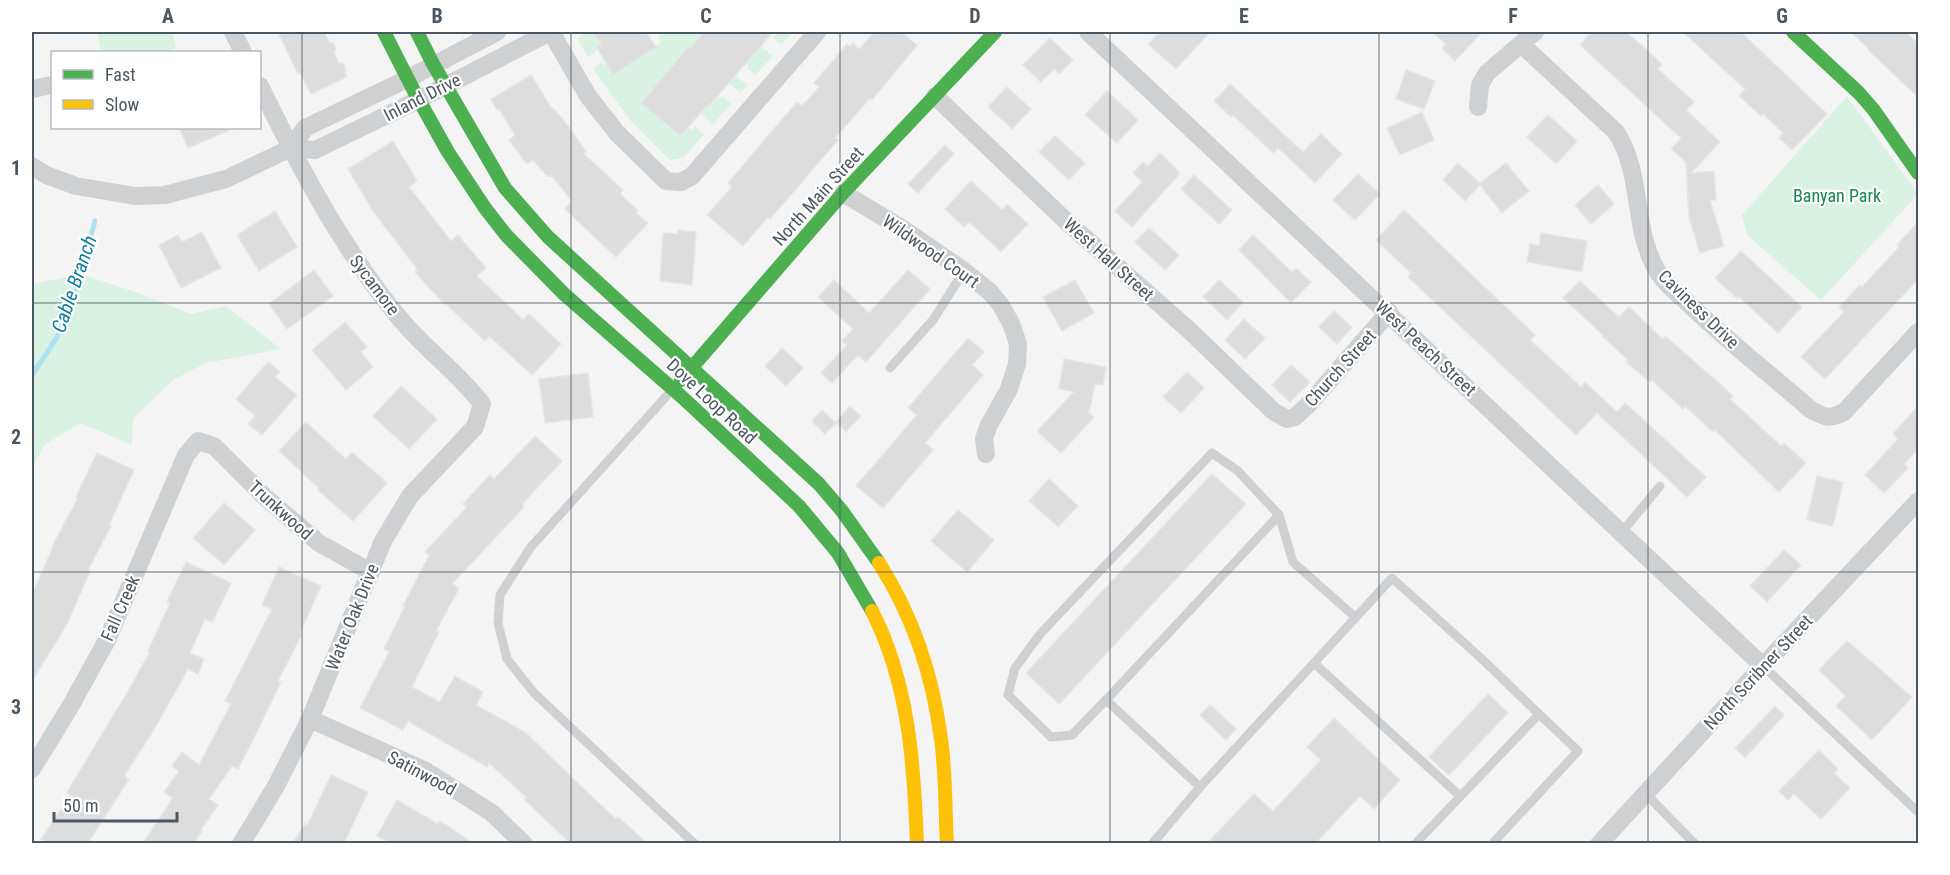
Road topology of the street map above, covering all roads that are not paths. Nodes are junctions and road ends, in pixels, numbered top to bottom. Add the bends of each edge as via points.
1 (233, 32) edge
2 (384, 32) edge
3 (417, 32) edge
4 (497, 32) edge
5 (550, 32) edge
6 (817, 32) edge
7 (995, 32) edge
8 (1088, 32) edge
9 (1535, 32) edge
10 (1793, 32) edge
11 (1522, 45) junction
12 (242, 51) edge
13 (433, 64) junction
14 (407, 79) junction
15 (51, 85) edge
16 (445, 86) junction
17 (261, 88) edge
18 (32, 89) edge
19 (935, 96) junction
20 (418, 100) junction
21 (1478, 107) dead end
22 (291, 148) junction
23 (32, 166) edge
24 (1918, 173) edge
25 (843, 194) junction
26 (964, 271) junction
27 (1389, 312) junction
28 (1918, 332) edge
29 (691, 368) junction
30 (890, 368) dead end
31 (673, 389) junction
32 (482, 404) joint
33 (1287, 419) joint
34 (198, 441) joint
35 (986, 454) dead end
36 (1660, 486) dead end
37 (1918, 501) edge
38 (1279, 515) junction
39 (1622, 532) junction
40 (371, 572) junction
41 (1355, 617) junction
42 (1314, 663) junction
43 (1763, 666) junction
44 (1106, 700) junction
45 (1539, 714) junction
46 (310, 719) junction
47 (32, 769) edge
48 (1200, 787) junction
49 (1646, 794) junction
50 (1460, 796) junction
51 (1918, 812) edge
52 (241, 843) edge
53 (524, 843) edge
54 (695, 843) edge
55 (917, 843) edge
56 (946, 843) edge
57 (1152, 843) edge
58 (1415, 843) edge
59 (1492, 843) edge
60 (1599, 843) edge
61 (1695, 843) edge

1 - 12 street
2 - 14 main road, Dove Loop Road
3 - 13 main road, Dove Loop Road
4 - 13 street, Inland Drive
5 - 6 street via 588,96 617,133 666,181 681,182 692,176
5 - 16 street, Inland Drive
7 - 19 main road, North Main Street
8 - 27 street, West Peach Street
9 - 11 street
10 - 24 main road via 1859,93
11 - 21 street via 1487,73 1480,85
11 - 28 street, Caviness Drive via 1616,132 1624,145 1638,194 1639,223 1655,268 1713,326 1810,409 1834,417 1844,412
13 - 14 street, Inland Drive
13 - 16 main road, Dove Loop Road
14 - 20 main road, Dove Loop Road
14 - 22 street, Inland Drive via 305,128
15 - 18 street
16 - 20 street, Inland Drive
16 - 29 main road, Dove Loop Road via 505,189 548,237
17 - 22 street, Sycamore
19 - 25 main road, North Main Street
19 - 33 street, West Hall Street via 1273,411
20 - 22 street, Inland Drive via 315,150
20 - 31 main road, Dove Loop Road via 484,208 529,260
22 - 23 street, Inland Drive via 226,179 165,195 135,196 87,188 46,175
22 - 32 street, Sycamore via 351,254 403,322 468,385
25 - 26 street, Wildwood Court
25 - 29 main road, North Main Street
26 - 30 lane via 933,320
26 - 35 street, Wildwood Court via 1000,304 1018,344 1009,389 984,439
27 - 33 street, Church Street via 1308,405
27 - 39 street, West Peach Street
29 - 31 main road, North Main Street
29 - 56 main road, Dove Loop Road via 824,490 856,527 906,611 936,706
31 - 54 lane via 530,548 500,595 498,623 507,659 534,693
31 - 55 main road, Dove Loop Road via 793,500 836,552 866,599 891,653 907,712
32 - 40 street, Water Oak Drive via 475,427 410,496 383,541
34 - 40 street, Trunkwood via 214,446 319,543
34 - 47 street, Fall Creek via 186,455 107,640
36 - 39 lane
37 - 43 street, North Scribner Street
38 - 41 lane via 1293,561
38 - 44 lane
38 - 44 lane via 1238,471 1212,453 1041,633 1015,668 1008,695 1051,737 1072,735
39 - 43 street, West Peach Street
40 - 46 street, Water Oak Drive
41 - 42 lane
41 - 45 lane via 1392,578
42 - 48 lane
42 - 50 lane
43 - 49 street, North Scribner Street
43 - 51 lane
44 - 48 lane
45 - 50 lane
45 - 59 lane via 1578,751
46 - 52 street, Water Oak Drive
46 - 53 street, Satinwood via 426,771 492,813
48 - 57 lane
49 - 60 street, North Scribner Street
49 - 61 lane
50 - 58 lane

